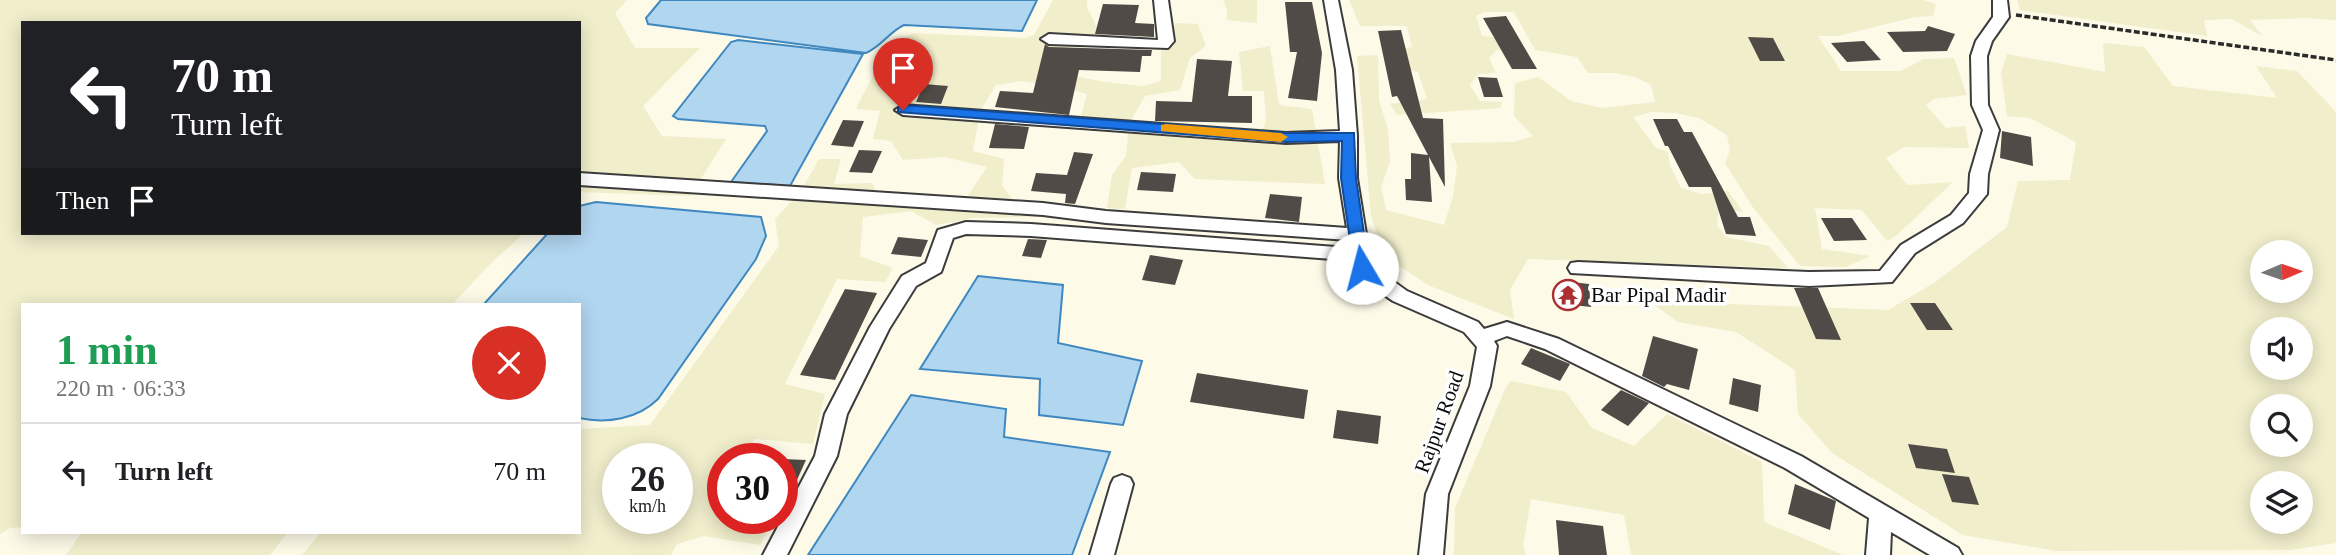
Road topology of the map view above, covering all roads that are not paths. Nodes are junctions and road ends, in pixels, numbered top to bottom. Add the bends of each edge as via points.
1 (1161, 0) edge
2 (1331, 0) edge
3 (2001, 6) edge
4 (1049, 39) dead end
5 (903, 110) dead end
6 (1349, 136) junction
7 (581, 179) edge
8 (1357, 235) junction
9 (1578, 268) dead end
10 (1374, 277) junction
11 (1480, 338) junction
12 (1122, 484) dead end
13 (1881, 513) junction
14 (775, 555) edge
15 (1102, 555) edge
16 (1431, 555) edge
17 (1878, 555) edge
18 (1950, 555) edge

1 - 4 street via 1163,45
2 - 6 street via 1344,69
3 - 9 street via 1979,56 1980,105 1991,131 1978,194 1957,219 1908,249 1885,277 1809,279
5 - 6 street via 1286,138
6 - 8 street via 1348,178
7 - 8 street via 1043,208 1106,217
8 - 10 street via 1362,268
10 - 11 street via 1400,296 1471,327
10 - 14 street via 1336,253 1031,230 966,228 945,234 934,267 909,281 880,327 836,414 826,456
11 - 13 street via 1507,330 1552,344 1730,429
11 - 16 street, Rajpur Road via 1487,346 1480,386 1437,494
12 - 15 street
13 - 17 street
13 - 18 street

